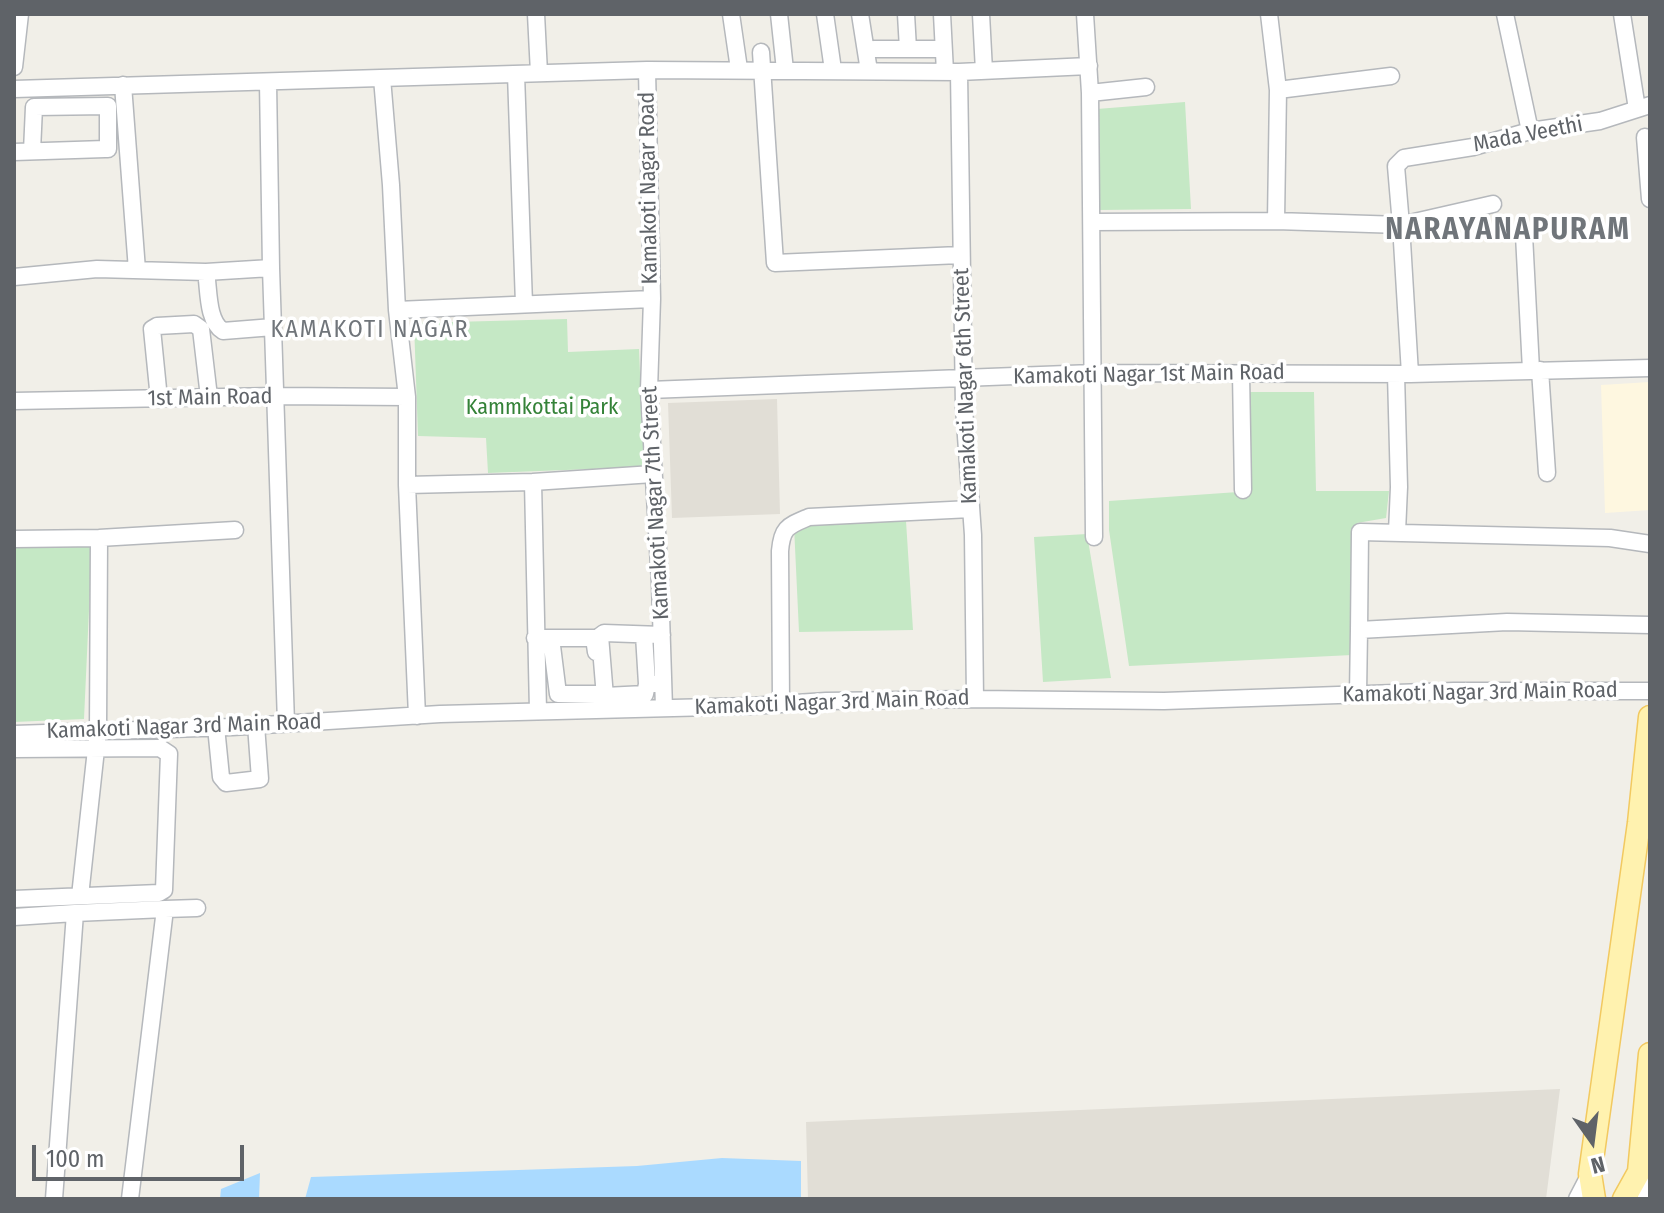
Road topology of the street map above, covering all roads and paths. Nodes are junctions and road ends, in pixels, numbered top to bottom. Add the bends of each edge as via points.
1 (20, 14) edge
2 (536, 14) edge
3 (731, 14) edge
4 (771, 14) edge
5 (779, 14) edge
6 (819, 14) edge
7 (825, 14) edge
8 (860, 14) edge
9 (871, 14) edge
10 (906, 14) edge
11 (942, 14) edge
12 (981, 14) edge
13 (1085, 14) edge
14 (1269, 14) edge
15 (1505, 14) edge
16 (1622, 14) edge
17 (874, 49) junction
18 (908, 49) junction
19 (943, 49) junction
20 (760, 62) junction
21 (1089, 66) junction
22 (14, 67) edge
23 (647, 70) junction
24 (829, 70) junction
25 (872, 71) junction
26 (984, 71) junction
27 (952, 72) junction
28 (539, 73) junction
29 (516, 74) junction
30 (1391, 76) dead end
31 (382, 78) junction
32 (268, 82) junction
33 (123, 85) junction
34 (80, 86) junction
35 (56, 87) junction
36 (1146, 87) dead end
37 (14, 89) edge
38 (1278, 90) junction
39 (1090, 93) junction
40 (57, 105) junction
41 (81, 105) junction
42 (1643, 107) edge
43 (125, 108) junction
44 (108, 109) junction
45 (1530, 131) junction
46 (1645, 137) dead end
47 (32, 151) junction
48 (14, 152) edge
49 (1650, 199) edge
50 (1493, 204) dead end
51 (1276, 221) junction
52 (1092, 222) junction
53 (1401, 225) junction
54 (1524, 235) dead end
55 (960, 255) junction
56 (271, 268) junction
57 (137, 270) junction
58 (206, 272) junction
59 (14, 277) edge
60 (652, 299) junction
61 (524, 304) junction
62 (397, 310) junction
63 (273, 327) junction
64 (1650, 368) edge
65 (1535, 370) junction
66 (1093, 373) junction
67 (1241, 373) junction
68 (1403, 374) junction
69 (964, 378) junction
70 (649, 390) junction
71 (276, 396) junction
72 (209, 397) junction
73 (407, 397) junction
74 (159, 399) junction
75 (14, 401) edge
76 (1547, 473) dead end
77 (653, 474) junction
78 (533, 482) junction
79 (407, 485) junction
80 (1243, 490) dead end
81 (971, 509) junction
82 (235, 530) dead end
83 (1397, 532) junction
84 (1094, 537) dead end
85 (99, 538) junction
86 (14, 539) edge
87 (1650, 544) edge
88 (1650, 625) edge
89 (1359, 630) junction
90 (644, 635) junction
91 (662, 635) junction
92 (543, 638) junction
93 (655, 684) junction
94 (1650, 691) edge
95 (1358, 695) junction
96 (975, 699) junction
97 (602, 702) junction
98 (781, 704) junction
99 (664, 708) junction
100 (538, 711) junction
101 (417, 716) junction
102 (1650, 717) edge
103 (286, 723) junction
104 (256, 725) junction
105 (216, 727) junction
106 (178, 728) junction
107 (14, 734) edge
108 (96, 739) junction
109 (14, 749) edge
110 (174, 880) dead end
111 (80, 896) junction
112 (14, 899) edge
113 (197, 908) dead end
114 (165, 909) junction
115 (75, 913) junction
116 (14, 917) edge
117 (1650, 1054) edge
118 (1639, 1172) junction
119 (1590, 1174) junction
120 (54, 1199) edge
121 (130, 1199) edge
122 (1577, 1199) edge
123 (1594, 1199) edge
124 (1624, 1199) edge
125 (1647, 1199) edge

1 - 22 street
2 - 28 street
3 - 20 street
4 - 20 street
5 - 20 street
6 - 24 street
7 - 24 street
8 - 25 street
9 - 17 street
10 - 18 street
11 - 19 street, Kamakoti Nagar 6th Street
12 - 26 street
13 - 21 street
14 - 38 street
15 - 45 street
16 - 42 street
17 - 18 street
17 - 25 street
18 - 19 street
19 - 27 street, Kamakoti Nagar 6th Street
20 - 23 street, Kamakoti Nagar Road
20 - 24 street, Kamakoti Nagar Road
20 - 55 street via 775,263
21 - 26 street, Kamakoti Nagar Road
21 - 39 street
23 - 28 street, Kamakoti Nagar Road
23 - 60 street, Kamakoti Nagar Road
24 - 25 street, Kamakoti Nagar Road
25 - 27 street, Kamakoti Nagar Road
26 - 27 street, Kamakoti Nagar Road
27 - 55 street, Kamakoti Nagar 6th Street
28 - 29 street, Kamakoti Nagar Road
29 - 31 street, Kamakoti Nagar Road
29 - 61 street
30 - 38 street
31 - 32 street, Kamakoti Nagar Road
31 - 62 street
32 - 33 street, Kamakoti Nagar Road
32 - 56 street
33 - 34 street, Kamakoti Nagar Road
33 - 43 street
34 - 35 street, Kamakoti Nagar Road
34 - 41 street
35 - 37 street, Kamakoti Nagar Road
35 - 40 street
36 - 39 street
38 - 51 street
39 - 52 street
40 - 41 street
40 - 47 street via 33,108
41 - 44 street via 104,104
42 - 45 street, Mada Veethi via 1600,121
43 - 44 street
43 - 57 street
44 - 47 street via 107,149
45 - 53 street, Mada Veethi via 1404,158 1396,166
46 - 49 street
47 - 48 street
50 - 53 street
51 - 52 street
51 - 53 street
52 - 66 street
53 - 68 street
54 - 65 street
55 - 69 street, Kamakoti Nagar 6th Street
56 - 58 street
56 - 63 street
57 - 58 street
57 - 59 street
58 - 63 street via 213,321 219,329
60 - 61 street, Kamakoti Nagar Road
60 - 70 street, Kamakoti Nagar 7th Street
61 - 62 street, Kamakoti Nagar Road
62 - 73 street
63 - 71 street
64 - 65 street, Kamakoti Nagar 1st Main Road
65 - 68 street, Kamakoti Nagar 1st Main Road
65 - 76 street
66 - 67 street, Kamakoti Nagar 1st Main Road
66 - 69 street, Kamakoti Nagar 1st Main Road
66 - 84 street
67 - 68 street, Kamakoti Nagar 1st Main Road
67 - 80 street
68 - 83 street
69 - 70 street, Kamakoti Nagar 1st Main Road
69 - 81 street, Kamakoti Nagar 6th Street
70 - 77 street, Kamakoti Nagar 7th Street
71 - 72 street, 1st Main Road
71 - 73 street, 1st Main Road
71 - 103 street
72 - 74 street, 1st Main Road
72 - 74 street via 201,329 194,324 152,329
73 - 79 street
74 - 75 street, 1st Main Road
77 - 78 street
77 - 91 street, Kamakoti Nagar 7th Street
78 - 79 street
78 - 92 street
79 - 101 street
81 - 96 street, Kamakoti Nagar 6th Street
81 - 98 street via 809,517 789,526 781,535 780,551
82 - 85 street
83 - 87 street via 1610,538
83 - 89 street via 1360,532
85 - 86 street
85 - 108 street
88 - 89 street via 1507,622
89 - 95 street
90 - 91 street
90 - 93 street
90 - 97 street via 600,636
91 - 93 street, Kamakoti Nagar 7th Street
92 - 97 street via 558,694
92 - 97 street via 594,638
92 - 100 street
93 - 97 street via 645,694
93 - 99 street, Kamakoti Nagar 7th Street
94 - 95 street, Kamakoti Nagar 3rd Main Road
95 - 96 street, Kamakoti Nagar 3rd Main Road
96 - 98 street, Kamakoti Nagar 3rd Main Road
97 - 99 street, Kamakoti Nagar 3rd Main Road
97 - 100 street, Kamakoti Nagar 3rd Main Road
98 - 99 street, Kamakoti Nagar 3rd Main Road
100 - 101 street, Kamakoti Nagar 3rd Main Road
101 - 103 street, Kamakoti Nagar 3rd Main Road
102 - 119 main road
103 - 104 street, Kamakoti Nagar 3rd Main Road
104 - 105 street, Kamakoti Nagar 3rd Main Road
104 - 105 street via 260,779 226,783
105 - 106 street, Kamakoti Nagar 3rd Main Road
106 - 108 street, Kamakoti Nagar 3rd Main Road
106 - 110 street
107 - 108 street, Kamakoti Nagar 3rd Main Road
108 - 109 street
108 - 111 street
108 - 111 street via 160,748 169,754 164,890
111 - 112 street
113 - 114 street
114 - 115 street
114 - 121 street
115 - 116 street
115 - 120 street
117 - 118 main road
118 - 124 main road
118 - 125 street
119 - 122 street
119 - 123 main road

